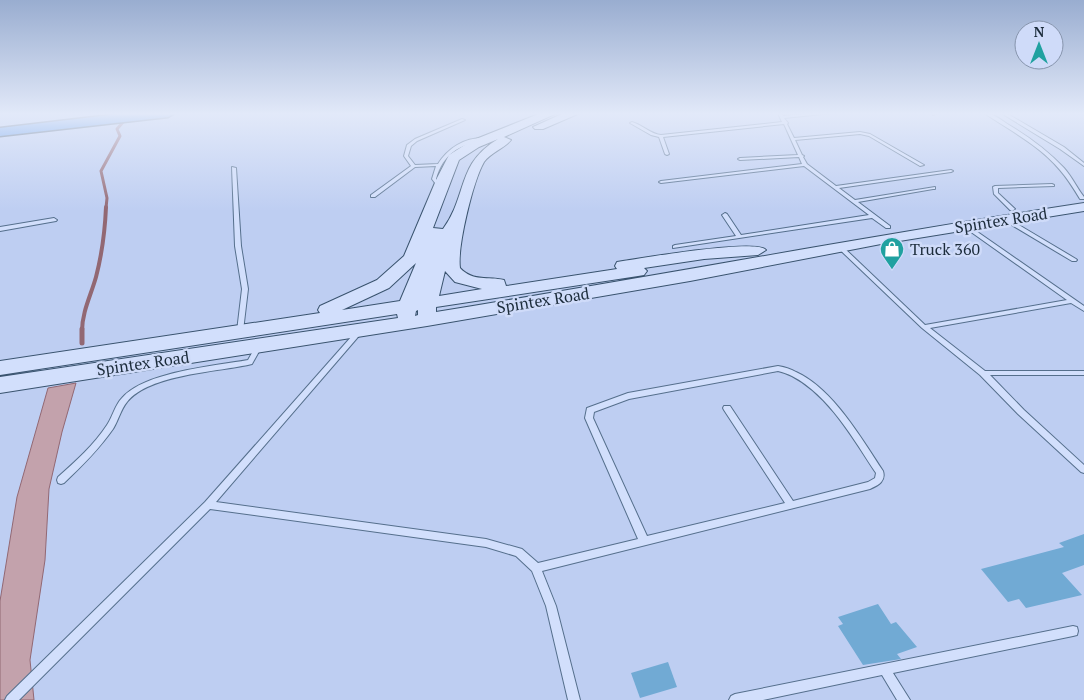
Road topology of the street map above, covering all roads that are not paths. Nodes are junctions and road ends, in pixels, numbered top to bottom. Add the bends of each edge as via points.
1 (409, 146) edge
2 (458, 146) edge
3 (474, 146) edge
4 (491, 146) edge
5 (496, 146) edge
6 (664, 146) edge
7 (797, 146) edge
8 (888, 146) edge
9 (1036, 146) edge
10 (1058, 146) edge
11 (667, 154) dead end
12 (802, 156) junction
13 (740, 159) dead end
14 (438, 165) junction
15 (805, 165) junction
16 (922, 165) dead end
17 (1084, 165) edge
18 (414, 166) junction
19 (234, 168) dead end
20 (951, 171) dead end
21 (661, 182) dead end
22 (1052, 185) dead end
23 (440, 186) junction
24 (837, 187) junction
25 (933, 188) dead end
26 (373, 196) dead end
27 (855, 201) junction
28 (1083, 201) edge
29 (1010, 214) junction
30 (725, 215) dead end
31 (874, 216) junction
32 (54, 220) dead end
33 (457, 223) junction
34 (966, 226) junction
35 (888, 227) junction
36 (0, 228) edge
37 (739, 237) junction
38 (675, 246) dead end
39 (840, 247) junction
40 (758, 250) junction
41 (1074, 260) dead end
42 (1072, 301) junction
43 (1084, 309) edge
44 (427, 312) junction
45 (406, 315) junction
46 (293, 323) junction
47 (924, 327) junction
48 (361, 330) junction
49 (240, 331) junction
50 (259, 346) junction
51 (0, 368) edge
52 (984, 373) junction
53 (1084, 373) edge
54 (0, 385) edge
55 (727, 408) dead end
56 (1084, 470) edge
57 (61, 480) dead end
58 (208, 505) junction
59 (791, 505) junction
60 (644, 541) junction
61 (536, 568) junction
62 (1073, 631) dead end
63 (885, 670) junction
64 (11, 700) edge
65 (574, 700) edge
66 (735, 700) edge
67 (904, 700) edge

1 - 18 lane via 406,156
2 - 14 lane
3 - 23 main road via 454,158
4 - 45 main road via 478,151 463,164
5 - 33 main road via 486,152 475,168
6 - 11 lane
7 - 12 lane
8 - 16 lane
9 - 28 lane via 1060,166
10 - 17 lane
12 - 13 lane
12 - 15 lane
14 - 18 lane
14 - 23 lane via 434,179
15 - 21 lane
15 - 24 lane
18 - 26 lane
19 - 49 lane via 238,246 245,289
20 - 24 lane
22 - 29 lane via 995,188
23 - 46 main road via 420,241 402,268 368,293
24 - 27 lane
25 - 27 lane
27 - 31 lane
28 - 29 main road, Spintex Road
29 - 34 main road, Spintex Road
29 - 35 main road, Spintex Road
29 - 41 lane
30 - 37 lane
31 - 35 lane
31 - 37 lane
32 - 36 lane
33 - 40 main road via 452,269 457,275 477,284 491,285 704,254
33 - 44 main road via 450,232
34 - 39 main road, Spintex Road
34 - 42 lane
35 - 40 main road, Spintex Road
37 - 38 lane
39 - 44 main road, Spintex Road via 690,276
39 - 47 lane
40 - 44 main road, Spintex Road
42 - 43 lane
42 - 47 lane
44 - 45 main road, Spintex Road
45 - 46 main road, Spintex Road
45 - 48 main road, Spintex Road
46 - 49 main road, Spintex Road
47 - 52 lane
48 - 50 main road, Spintex Road
48 - 58 lane
49 - 51 main road, Spintex Road
50 - 54 main road, Spintex Road
50 - 57 lane via 250,362 152,381 138,389 124,400 114,423 93,451
52 - 53 lane
52 - 56 lane via 1020,412
55 - 59 lane
58 - 61 lane via 486,542 519,552
58 - 64 lane
59 - 60 lane
59 - 60 lane via 870,485 878,480 880,473 834,406 798,375 778,368 628,396 590,410 588,418
60 - 61 lane
61 - 65 lane via 550,606
62 - 63 lane
63 - 66 lane
63 - 67 lane

